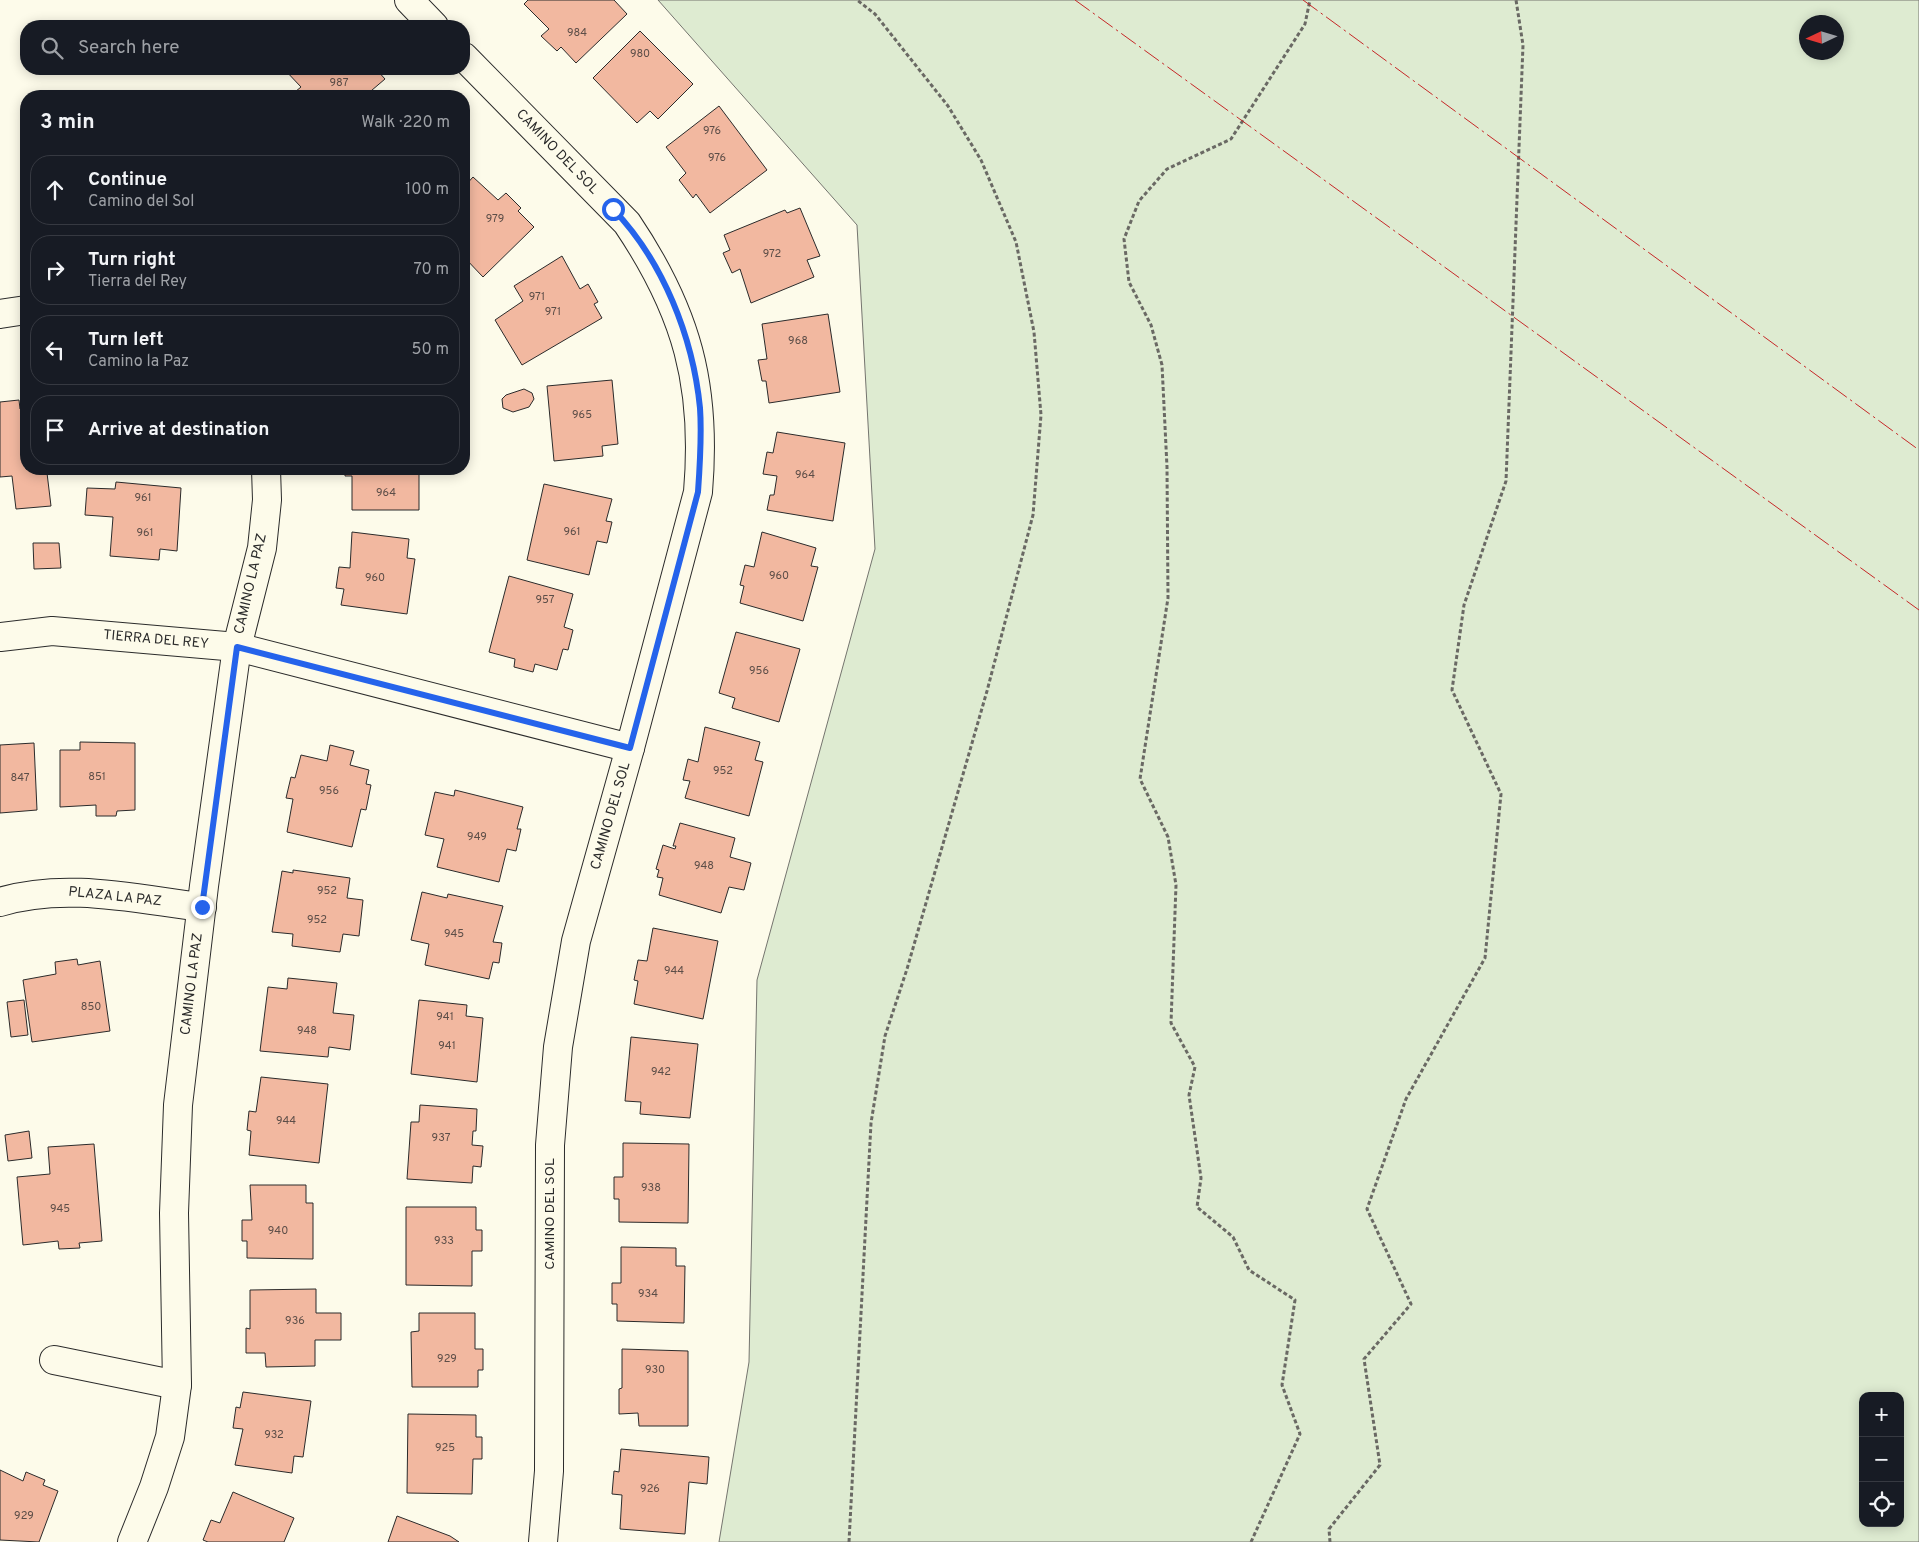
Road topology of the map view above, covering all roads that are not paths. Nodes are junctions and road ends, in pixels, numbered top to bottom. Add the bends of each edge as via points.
1 (409, 0) edge
2 (428, 20) edge
3 (470, 63) edge
4 (20, 311) edge
5 (0, 314) edge
6 (266, 475) edge
7 (0, 637) edge
8 (237, 647) junction
9 (630, 748) junction
10 (0, 902) edge
11 (202, 907) junction
12 (54, 1360) dead end
13 (177, 1385) junction
14 (132, 1542) edge
15 (543, 1542) edge

1 - 2 street
3 - 9 street, CAMINO DEL SOL via 627,224 666,286 693,366 700,408 698,492
4 - 5 street
6 - 8 street, CAMINO LA PAZ via 262,548
7 - 8 street, TIERRA DEL REY via 52,631
8 - 9 street, TIERRA DEL REY
8 - 11 street, CAMINO LA PAZ
9 - 15 street, CAMINO DEL SOL via 576,941 558,1047 550,1145 549,1471
10 - 11 street, PLAZA LA PAZ via 23,895 72,891
11 - 13 street, CAMINO LA PAZ via 178,1105 174,1213
12 - 13 street
13 - 14 street, CAMINO LA PAZ via 170,1437

